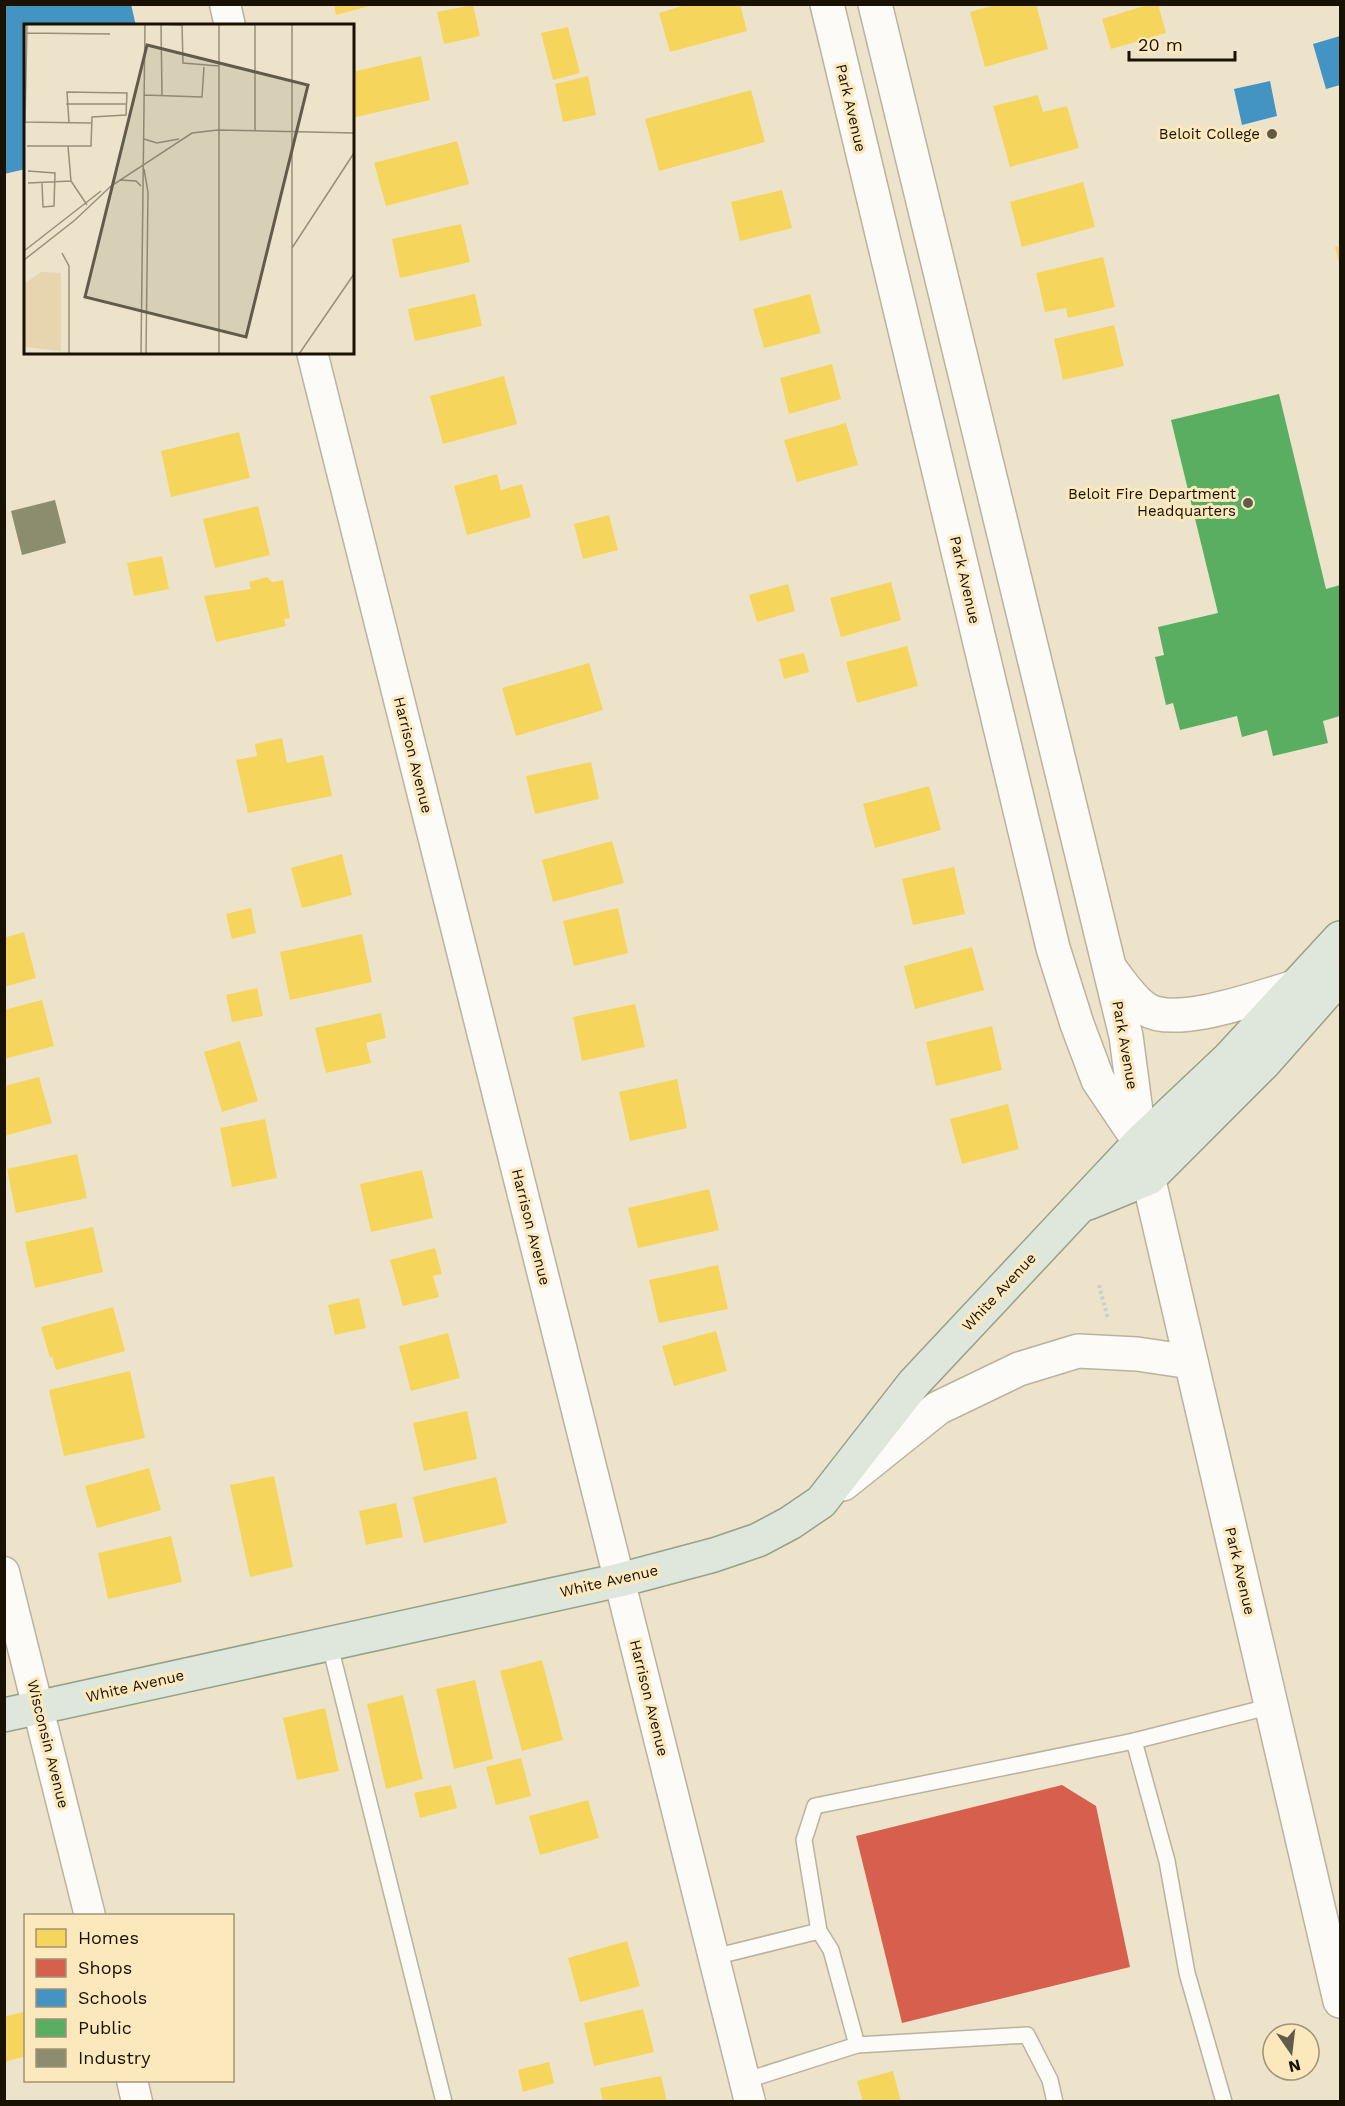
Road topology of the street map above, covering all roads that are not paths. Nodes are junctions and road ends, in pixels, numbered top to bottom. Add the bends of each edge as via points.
1 (225, 4) edge
2 (827, 4) edge
3 (875, 4) edge
4 (230, 24) edge
5 (313, 354) edge
6 (1341, 938) edge
7 (1109, 967) junction
8 (1341, 977) edge
9 (1298, 986) junction
10 (1140, 1142) junction
11 (1149, 1178) junction
12 (1078, 1207) junction
13 (1191, 1362) junction
14 (821, 1502) junction
15 (4, 1572) edge
16 (620, 1580) junction
17 (329, 1642) junction
18 (1272, 1706) junction
19 (39, 1707) junction
20 (4, 1715) edge
21 (1134, 1741) junction
22 (90, 1914) edge
23 (819, 1931) junction
24 (714, 1957) junction
25 (1341, 2001) edge
26 (857, 2045) junction
27 (132, 2082) edge
28 (747, 2091) edge
29 (137, 2102) edge
30 (444, 2102) edge
31 (1055, 2102) edge
32 (1224, 2102) edge

1 - 4 street
2 - 10 street, Park Avenue via 1053,948 1098,1080
3 - 7 street, Park Avenue
5 - 16 street, Harrison Avenue
6 - 9 main road, White Avenue
7 - 9 street via 1148,1010 1170,1016 1199,1013
7 - 10 street, Park Avenue via 1126,1036
8 - 11 main road, White Avenue via 1264,1063
9 - 10 main road, White Avenue
10 - 11 street, Park Avenue
10 - 12 main road, White Avenue
11 - 12 main road, White Avenue
11 - 13 street, Park Avenue
12 - 14 main road, White Avenue via 914,1383
13 - 14 street via 1078,1351 1019,1369 939,1408
13 - 18 street, Park Avenue
14 - 16 main road, White Avenue via 758,1540
15 - 19 street, Wisconsin Avenue
16 - 17 main road, White Avenue
16 - 24 street, Harrison Avenue
17 - 19 main road, White Avenue
17 - 30 lane
18 - 21 lane
18 - 25 street, Park Avenue
19 - 20 main road, White Avenue
19 - 22 street, Wisconsin Avenue
21 - 23 lane via 815,1806 804,1840
21 - 32 lane via 1167,1861 1187,1973
23 - 24 lane
23 - 26 lane via 831,1950
24 - 28 street, Harrison Avenue
26 - 28 lane
26 - 31 lane via 1027,2035 1050,2080
27 - 29 street

